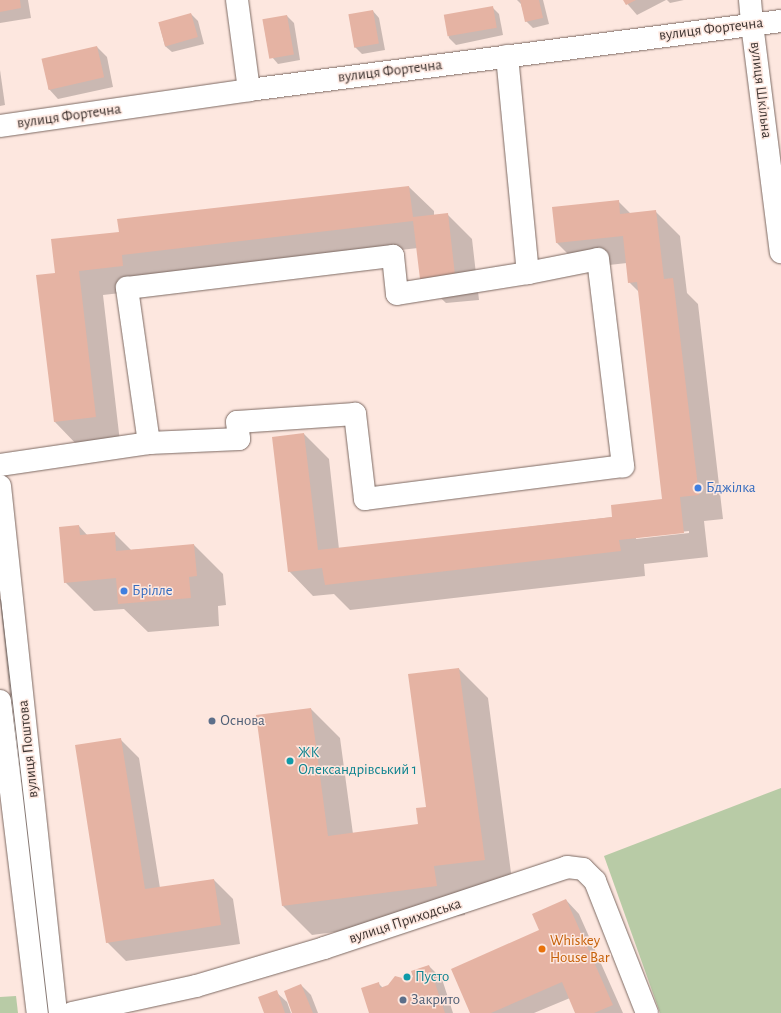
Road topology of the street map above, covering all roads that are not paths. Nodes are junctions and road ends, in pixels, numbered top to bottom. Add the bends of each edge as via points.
1 (237, 0) edge
2 (750, 0) edge
3 (781, 21) edge
4 (752, 24) junction
5 (506, 56) junction
6 (249, 90) junction
7 (0, 126) edge
8 (781, 252) edge
9 (528, 273) junction
10 (149, 443) junction
11 (0, 465) edge
12 (0, 486) edge
13 (7, 611) edge
14 (0, 701) edge
15 (38, 1013) edge
16 (56, 1013) edge
17 (72, 1013) edge
18 (647, 1013) edge

1 - 6 street
2 - 4 street, вулиця Шкільна
3 - 4 street, вулиця Фортечна
4 - 5 street, вулиця Фортечна
4 - 8 street, вулиця Шкільна
5 - 6 street, вулиця Фортечна
5 - 9 street
6 - 7 street, вулиця Фортечна
9 - 10 street via 397,294 393,256 127,288
9 - 10 street via 598,259 623,466 365,499 355,414 237,422 238,439
10 - 11 street
12 - 13 street, вулиця Поштова
13 - 16 street, вулиця Поштова via 22,697
14 - 15 street, вулиця Поштова
17 - 18 street, вулиця Приходська via 196,986 324,948 567,867 583,869 595,881

